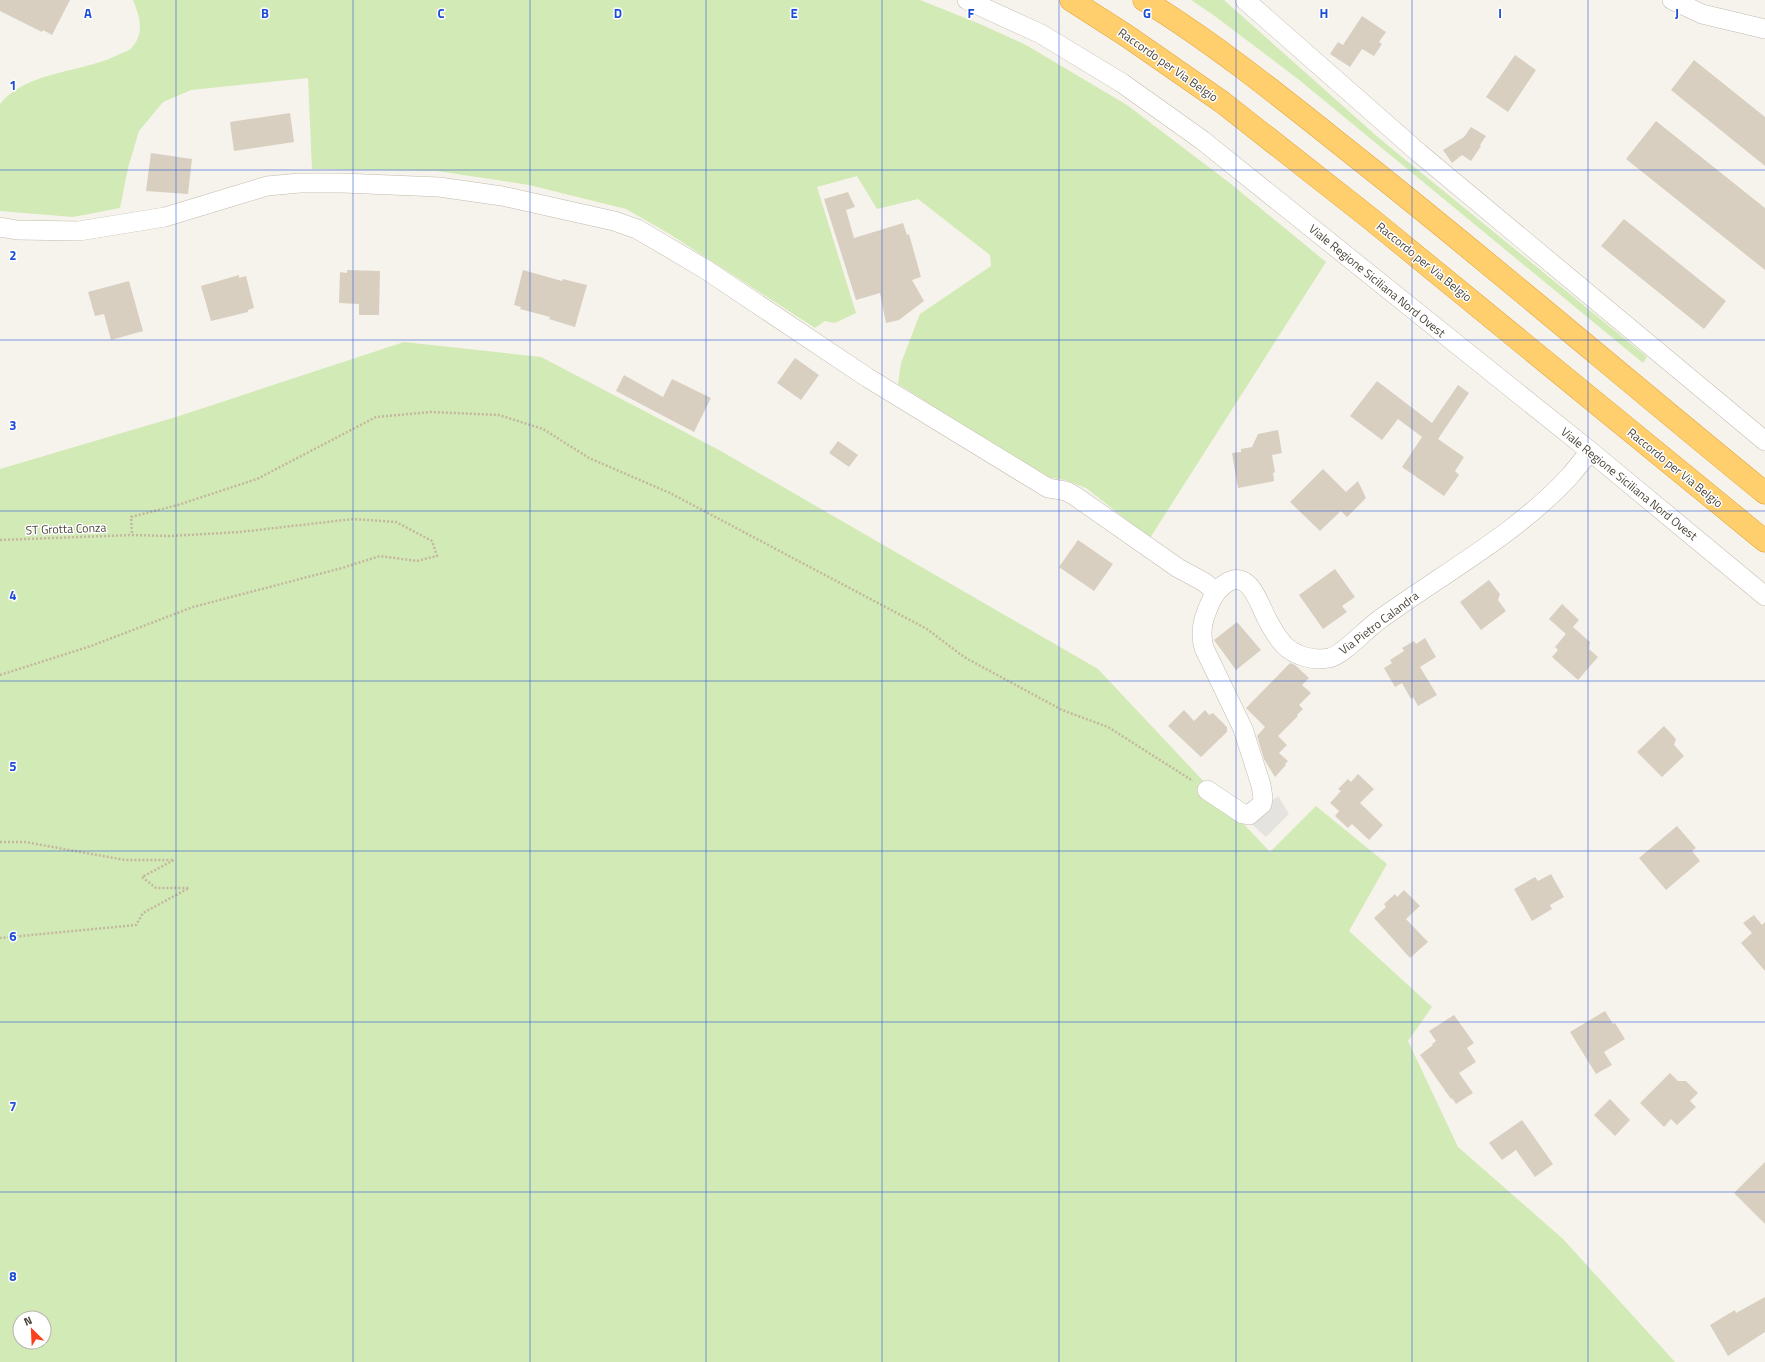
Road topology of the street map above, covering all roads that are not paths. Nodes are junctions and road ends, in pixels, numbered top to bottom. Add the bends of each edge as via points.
1 (967, 0) edge
2 (1071, 0) edge
3 (1144, 0) edge
4 (1245, 0) edge
5 (1672, 0) edge
6 (1765, 29) edge
7 (4, 230) edge
8 (1765, 440) edge
9 (1590, 451) junction
10 (1683, 475) junction
11 (1765, 493) edge
12 (1765, 541) edge
13 (1765, 550) edge
14 (1216, 592) junction
15 (1765, 596) edge
16 (1207, 790) road end

1 - 9 street, Viale Regione Siciliana Nord Ovest via 1042,34 1122,83 1202,140
2 - 10 highway, Raccordo per Via Belgio via 1228,107 1371,219
3 - 11 highway via 1223,54 1312,122
4 - 8 street via 1425,158
5 - 6 street via 1702,14
7 - 14 street via 94,229 165,217 267,186 300,183 439,187 502,196 614,221 637,229 705,269 868,378 1048,488 1066,491 1075,496
9 - 14 street, Via Pietro Calandra via 1569,477 1526,517 1377,621 1342,652 1330,658 1308,658 1285,645 1243,580 1236,578
9 - 15 street, Viale Regione Siciliana Nord Ovest
10 - 12 highway, Raccordo per Via Belgio
10 - 13 highway
14 - 16 street via 1202,627 1201,637 1243,729 1263,798 1262,804 1249,815 1243,814

